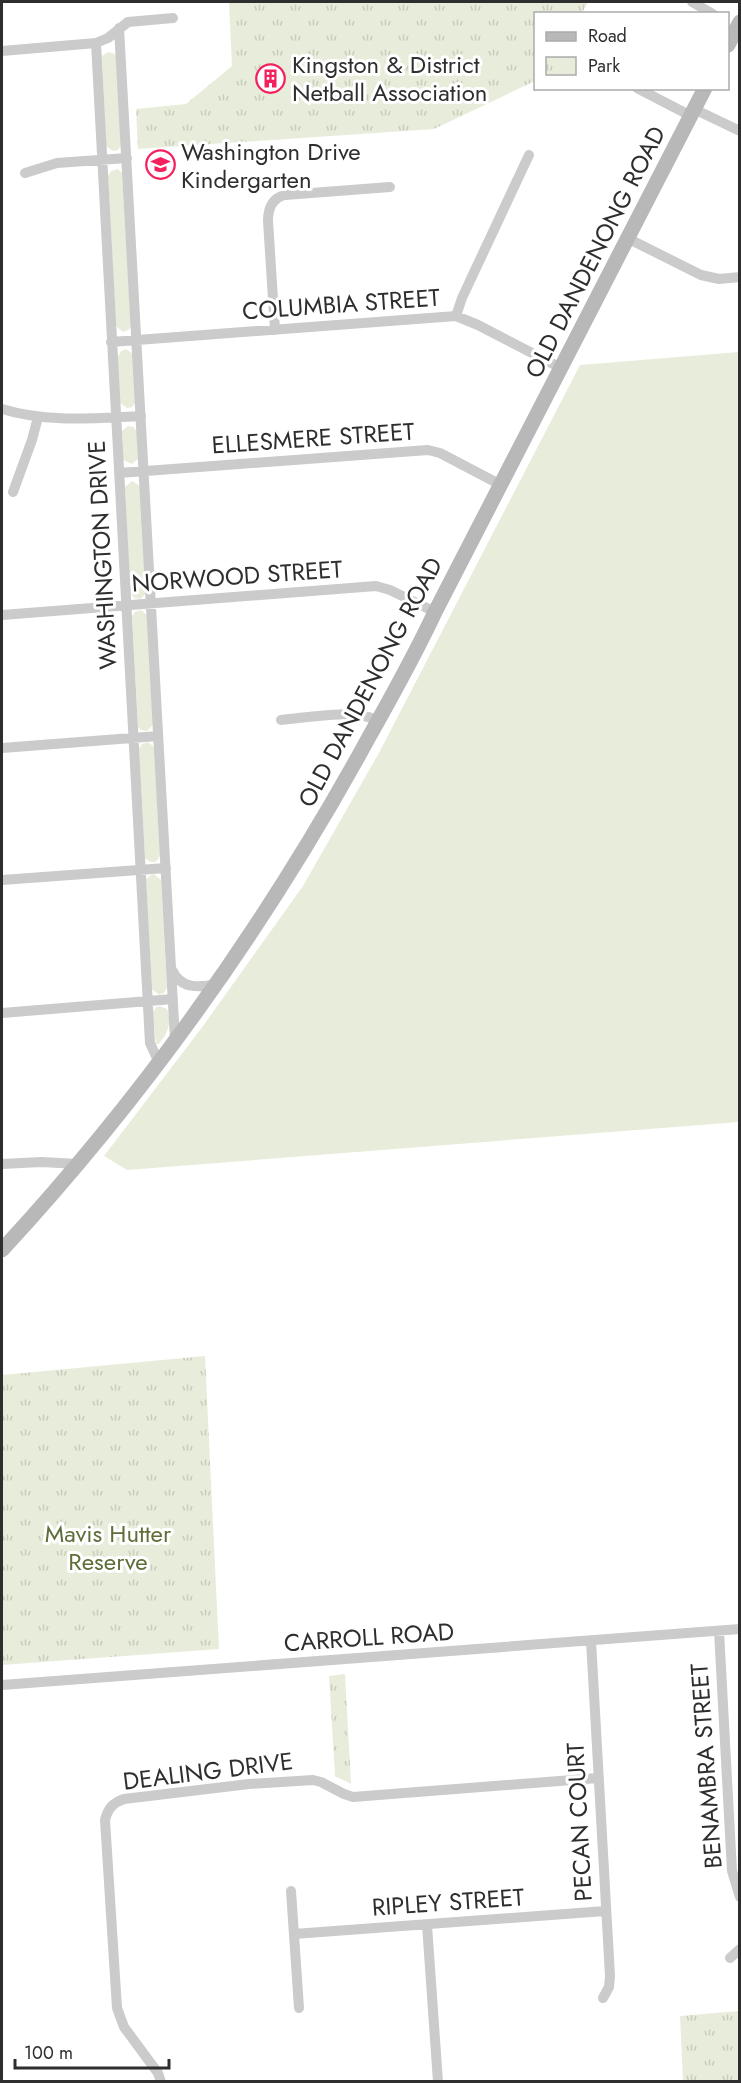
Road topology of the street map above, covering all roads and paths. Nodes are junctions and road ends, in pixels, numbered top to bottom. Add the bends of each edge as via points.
1 (692, 2) edge
2 (710, 12) edge
3 (173, 18) dead end
4 (735, 22) edge
5 (119, 28) junction
6 (99, 42) junction
7 (729, 42) edge
8 (2, 51) edge
9 (642, 90) edge
10 (704, 90) edge
11 (693, 112) junction
12 (740, 131) edge
13 (529, 155) dead end
14 (127, 158) junction
15 (102, 160) junction
16 (25, 173) dead end
17 (390, 187) dead end
18 (627, 238) junction
19 (740, 277) edge
20 (456, 316) junction
21 (275, 330) junction
22 (137, 340) junction
23 (111, 342) junction
24 (561, 368) junction
25 (2, 409) edge
26 (141, 416) junction
27 (38, 417) junction
28 (116, 417) junction
29 (144, 472) junction
30 (119, 473) junction
31 (501, 485) junction
32 (13, 492) dead end
33 (152, 604) junction
34 (126, 605) junction
35 (435, 612) junction
36 (2, 615) edge
37 (281, 720) dead end
38 (378, 720) junction
39 (158, 736) junction
40 (133, 737) junction
41 (2, 748) edge
42 (166, 868) junction
43 (141, 869) junction
44 (2, 880) edge
45 (171, 966) junction
46 (217, 984) junction
47 (173, 999) junction
48 (147, 1001) junction
49 (2, 1013) edge
50 (175, 1041) junction
51 (159, 1063) junction
52 (2, 1164) edge
53 (79, 1164) junction
54 (2, 1250) edge
55 (740, 1629) edge
56 (719, 1631) junction
57 (591, 1641) junction
58 (2, 1685) edge
59 (598, 1778) junction
60 (291, 1890) dead end
61 (740, 1897) edge
62 (605, 1911) junction
63 (427, 1925) junction
64 (294, 1934) junction
65 (740, 1949) edge
66 (730, 1958) dead end
67 (603, 1998) dead end
68 (299, 2008) dead end
69 (161, 2082) edge
70 (438, 2082) edge

1 - 2 street
3 - 5 street via 130,21
4 - 7 main road
5 - 6 street
5 - 14 street, WASHINGTON DRIVE
6 - 8 street
6 - 15 street, WASHINGTON DRIVE
9 - 11 street
10 - 11 main road, OLD DANDENONG ROAD
11 - 12 street
11 - 18 main road, OLD DANDENONG ROAD
13 - 20 street
14 - 15 street
14 - 22 street, WASHINGTON DRIVE
15 - 16 street via 48,164
15 - 23 street, WASHINGTON DRIVE
17 - 21 street via 285,195 272,203 268,221
18 - 19 street via 700,275 719,279
18 - 24 main road, OLD DANDENONG ROAD
20 - 21 street, COLUMBIA STREET
20 - 24 street, COLUMBIA STREET
21 - 22 street, COLUMBIA STREET
22 - 23 street, COLUMBIA STREET
22 - 26 street, WASHINGTON DRIVE
23 - 28 street, WASHINGTON DRIVE
24 - 31 main road, OLD DANDENONG ROAD
25 - 27 street
26 - 28 street
26 - 29 street, WASHINGTON DRIVE
27 - 28 street
27 - 32 street
28 - 30 street, WASHINGTON DRIVE
29 - 30 street, ELLESMERE STREET
29 - 31 street, ELLESMERE STREET via 428,450
29 - 33 street, WASHINGTON DRIVE
30 - 34 street, WASHINGTON DRIVE
31 - 35 main road, OLD DANDENONG ROAD
33 - 34 street, NORWOOD STREET
33 - 35 street, NORWOOD STREET via 381,587
33 - 39 street, WASHINGTON DRIVE
34 - 36 street, NORWOOD STREET
34 - 40 street, WASHINGTON DRIVE
35 - 38 main road, OLD DANDENONG ROAD
37 - 38 street via 351,714
38 - 46 main road, OLD DANDENONG ROAD via 287,879
39 - 40 street
39 - 42 street, WASHINGTON DRIVE
40 - 41 street
40 - 43 street, WASHINGTON DRIVE
42 - 43 street
42 - 45 street, WASHINGTON DRIVE
43 - 44 street
43 - 48 street, WASHINGTON DRIVE
45 - 46 street via 185,985
45 - 47 street, WASHINGTON DRIVE
46 - 50 main road, OLD DANDENONG ROAD
47 - 48 street
47 - 50 street, WASHINGTON DRIVE
48 - 49 street
48 - 51 street, WASHINGTON DRIVE via 150,1043
50 - 51 main road, OLD DANDENONG ROAD
51 - 53 main road, OLD DANDENONG ROAD
52 - 53 street
53 - 54 main road, OLD DANDENONG ROAD
55 - 56 street, CARROLL ROAD
56 - 57 street, CARROLL ROAD
56 - 61 street, BENAMBRA STREET via 732,1871
57 - 58 street, CARROLL ROAD
57 - 59 street, PECAN COURT
59 - 62 street, PECAN COURT
59 - 69 street, DEALING DRIVE via 353,1797 313,1780 124,1798 116,1802 105,1820 117,2008 124,2027
60 - 64 street
62 - 63 street, RIPLEY STREET
62 - 67 street, PECAN COURT via 609,1987
63 - 64 street, RIPLEY STREET
63 - 70 street
64 - 68 street
65 - 66 street

